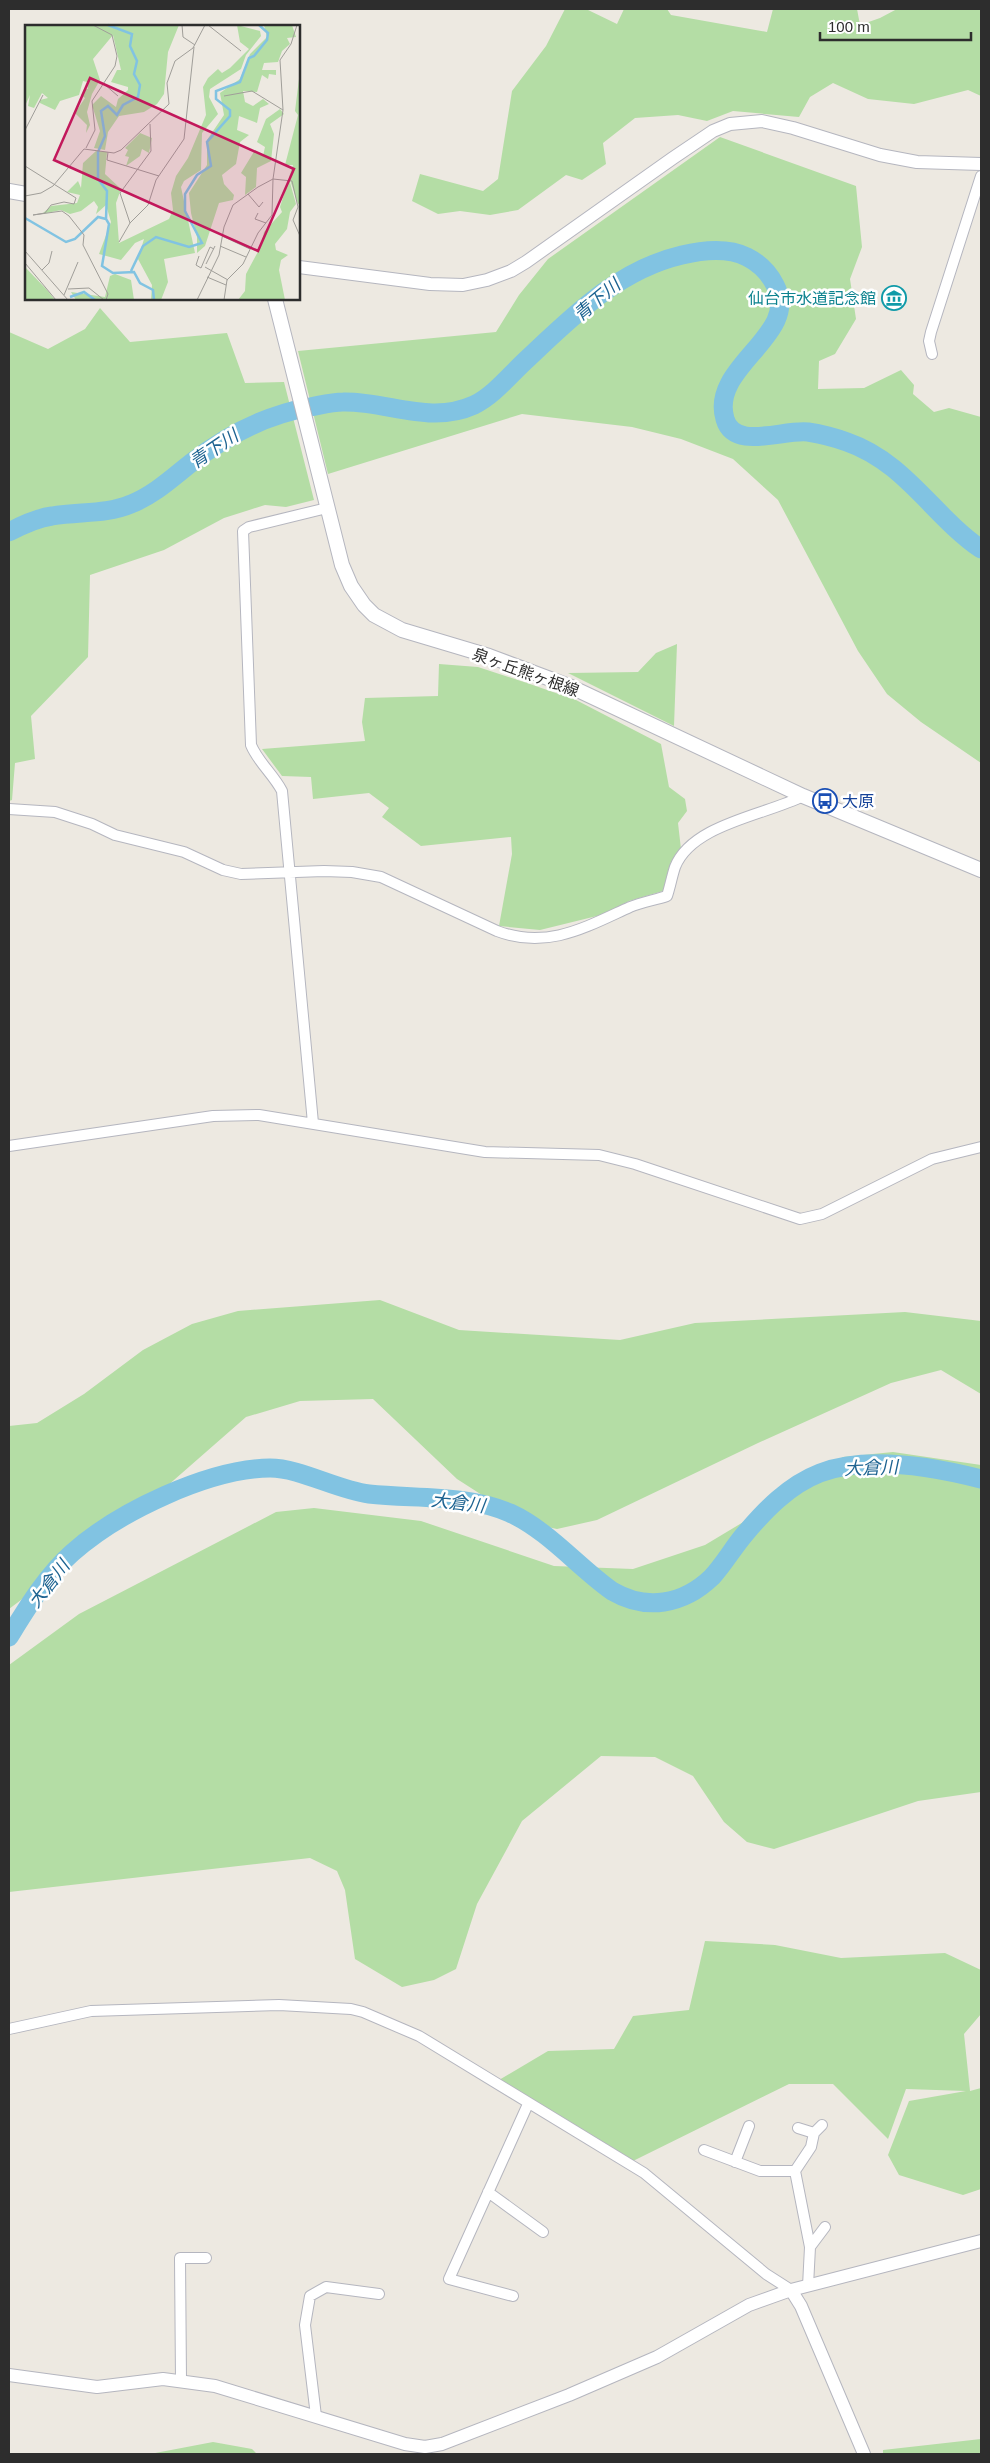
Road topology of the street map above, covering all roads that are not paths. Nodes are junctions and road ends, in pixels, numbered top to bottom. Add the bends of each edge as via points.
1 (981, 164) edge
2 (981, 176) edge
3 (9, 191) edge
4 (25, 194) edge
5 (300, 267) edge
6 (275, 300) edge
7 (932, 354) dead end
8 (327, 508) junction
9 (803, 796) junction
10 (9, 809) edge
11 (981, 870) edge
12 (288, 873) junction
13 (313, 1123) junction
14 (9, 1146) edge
15 (981, 1147) edge
16 (9, 2028) edge
17 (528, 2104) junction
18 (822, 2125) dead end
19 (748, 2126) dead end
20 (798, 2128) dead end
21 (814, 2133) junction
22 (704, 2150) dead end
23 (735, 2162) junction
24 (796, 2171) junction
25 (488, 2192) junction
26 (825, 2227) dead end
27 (543, 2232) dead end
28 (981, 2241) edge
29 (810, 2246) junction
30 (206, 2258) dead end
31 (808, 2286) junction
32 (791, 2290) junction
33 (379, 2294) dead end
34 (513, 2296) dead end
35 (9, 2375) edge
36 (180, 2380) junction
37 (316, 2416) junction
38 (864, 2454) edge

1 - 5 street via 917,162 880,155 762,121 730,124 713,131 673,158 526,262 486,280 462,285 430,284
2 - 7 street via 931,332
3 - 4 main road
6 - 8 main road, 泉ヶ丘熊ヶ根線
8 - 9 main road, 泉ヶ丘熊ヶ根線 via 342,566 351,586 364,605 385,622 569,686
8 - 12 street via 243,531 251,744 282,791
9 - 11 main road, 泉ヶ丘熊ヶ根線
9 - 12 street via 706,835 688,848 676,866 667,896 631,907 576,931 546,937 516,938 381,877 352,872
10 - 12 street via 55,812 116,835 184,852 223,870 241,874
12 - 13 street
13 - 14 street via 259,1115 213,1116
13 - 15 street via 486,1152 599,1156 635,1164 800,1219 822,1214 932,1159
16 - 17 street via 91,2011 279,2005 351,2009 419,2036
17 - 25 street
17 - 32 street via 644,2174 766,2274
18 - 21 street
19 - 23 street
20 - 21 street
21 - 24 street via 811,2147
22 - 23 street
23 - 24 street via 760,2171
24 - 29 street
25 - 27 street
25 - 34 street via 450,2278
26 - 29 street
28 - 31 street
29 - 31 street
30 - 36 street via 180,2258
31 - 32 street
32 - 37 street via 749,2305 657,2357 442,2444 425,2447 405,2444
32 - 38 street via 801,2306
33 - 37 street via 326,2288 310,2296 305,2325
35 - 36 street via 97,2387
36 - 37 street via 215,2386

